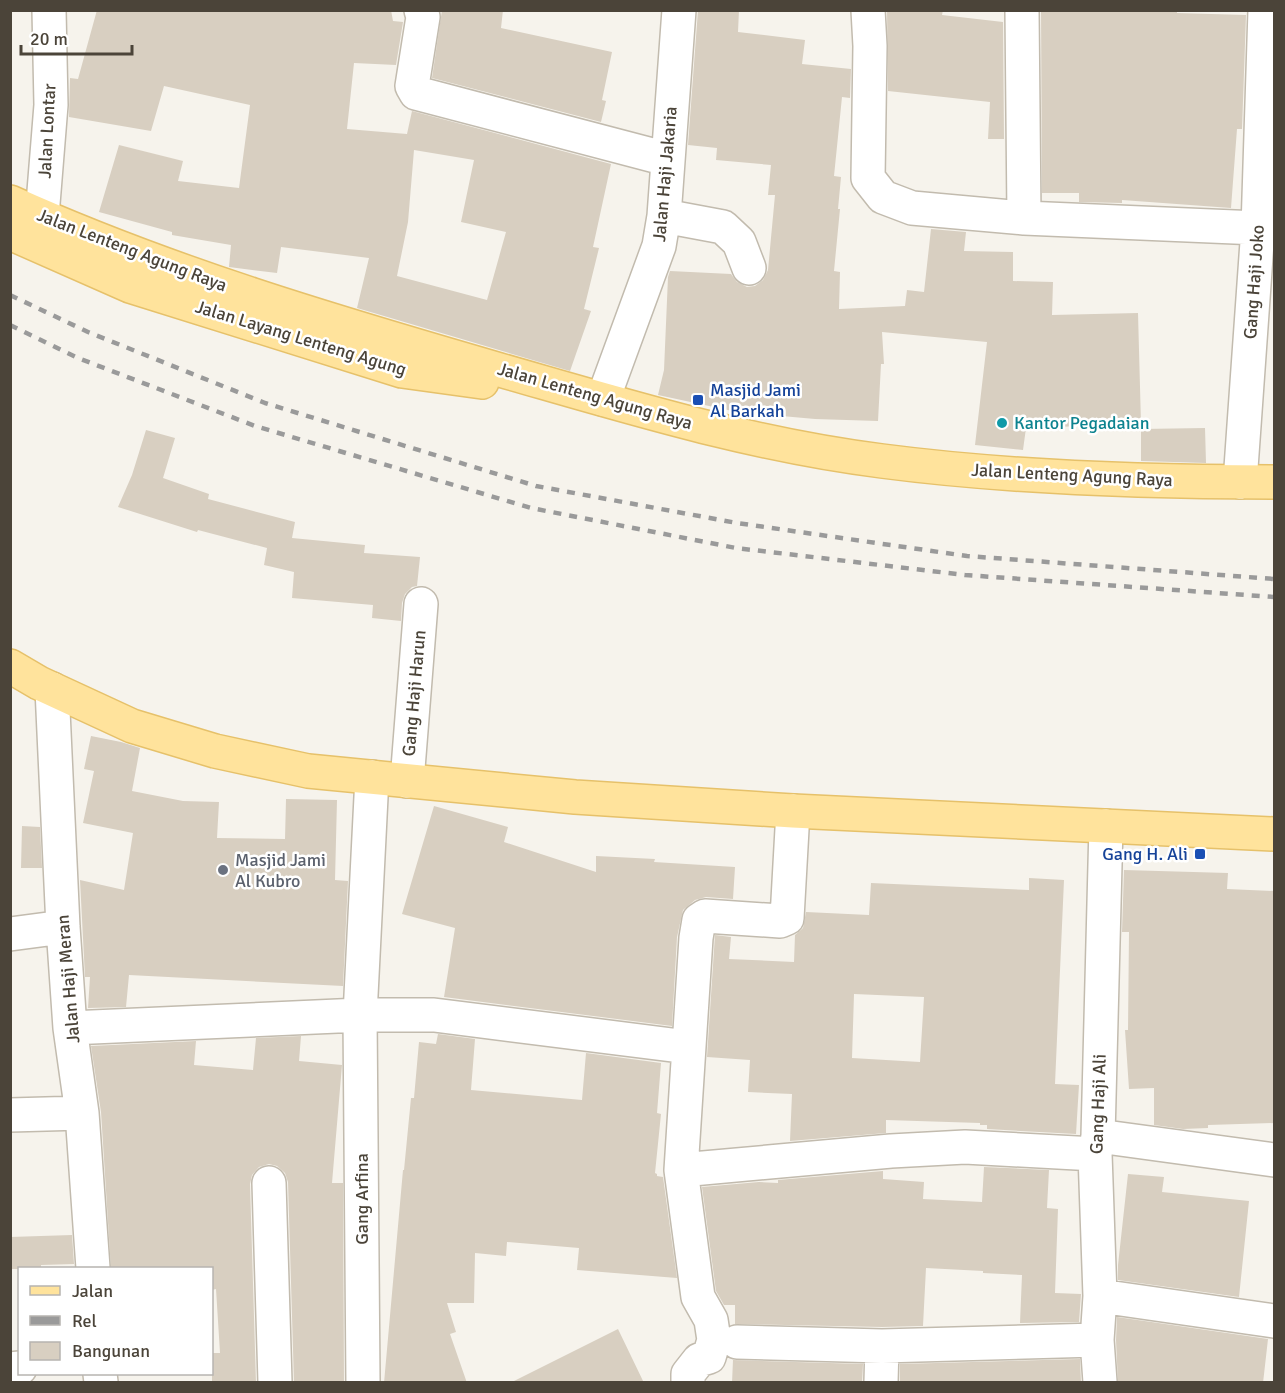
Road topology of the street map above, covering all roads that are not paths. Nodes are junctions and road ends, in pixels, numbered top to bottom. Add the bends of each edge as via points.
1 (49, 10) edge
2 (421, 10) edge
3 (679, 10) edge
4 (868, 10) edge
5 (1022, 10) edge
6 (1265, 10) edge
7 (667, 159) junction
8 (10, 202) edge
9 (42, 216) junction
10 (663, 216) junction
11 (1024, 218) junction
12 (1258, 228) junction
13 (10, 233) edge
14 (749, 268) dead end
15 (603, 399) junction
16 (1240, 482) junction
17 (1275, 482) edge
18 (421, 604) dead end
19 (10, 654) edge
20 (10, 666) edge
21 (45, 686) junction
22 (372, 777) junction
23 (406, 781) junction
24 (793, 811) junction
25 (1106, 826) junction
26 (1275, 834) edge
27 (63, 927) junction
28 (10, 934) edge
29 (360, 1015) junction
30 (70, 1028) junction
31 (688, 1047) junction
32 (82, 1113) junction
33 (10, 1115) edge
34 (1097, 1145) junction
35 (1275, 1160) edge
36 (681, 1170) junction
37 (269, 1183) dead end
38 (93, 1267) edge
39 (1100, 1296) junction
40 (1275, 1320) edge
41 (1097, 1340) junction
42 (737, 1341) dead end
43 (882, 1346) junction
44 (275, 1383) edge
45 (363, 1383) edge
46 (688, 1383) edge
47 (881, 1383) edge
48 (1100, 1383) edge

1 - 9 street, Jalan Lontar via 51,105
2 - 7 street via 412,86 416,93
3 - 7 street, Jalan Haji Jakaria
4 - 11 street via 868,178 883,197 912,208
5 - 11 street
6 - 12 street, Gang Haji Joko
7 - 10 street, Jalan Haji Jakaria
8 - 9 main road, Jalan Lenteng Agung Raya
9 - 15 main road, Jalan Lenteng Agung Raya via 226,287
10 - 14 street via 723,227 739,242
10 - 15 street, Jalan Haji Jakaria via 659,246
11 - 12 street
12 - 16 street, Gang Haji Joko
13 - 15 main road, Jalan Layang Lenteng Agung via 130,286 402,371
15 - 16 main road, Jalan Lenteng Agung Raya via 744,437 882,461 1047,477
16 - 17 main road, Jalan Lenteng Agung Raya
18 - 23 street, Gang Haji Harun
19 - 21 main road
20 - 21 main road
21 - 22 main road via 132,726 215,751 308,771
21 - 27 street, Jalan Haji Meran
22 - 23 main road
22 - 29 street, Gang Arfina
23 - 24 main road
24 - 25 main road
24 - 31 street via 787,918 780,921 705,916 699,920
25 - 26 main road
25 - 34 street, Gang Haji Ali
27 - 28 street
27 - 30 street, Jalan Haji Meran
29 - 30 street
29 - 31 street via 434,1015
29 - 45 street, Gang Arfina
30 - 32 street, Jalan Haji Meran
31 - 36 street
32 - 33 street
32 - 38 street, Jalan Haji Meran
34 - 35 street
34 - 36 street via 891,1151
34 - 39 street, Gang Haji Ali
36 - 46 street via 698,1297 711,1320 714,1340 709,1358 699,1360 688,1374
37 - 44 street
39 - 40 street
39 - 41 street, Gang Haji Ali
41 - 43 street
41 - 48 street, Gang Haji Ali
42 - 43 street
43 - 47 street

